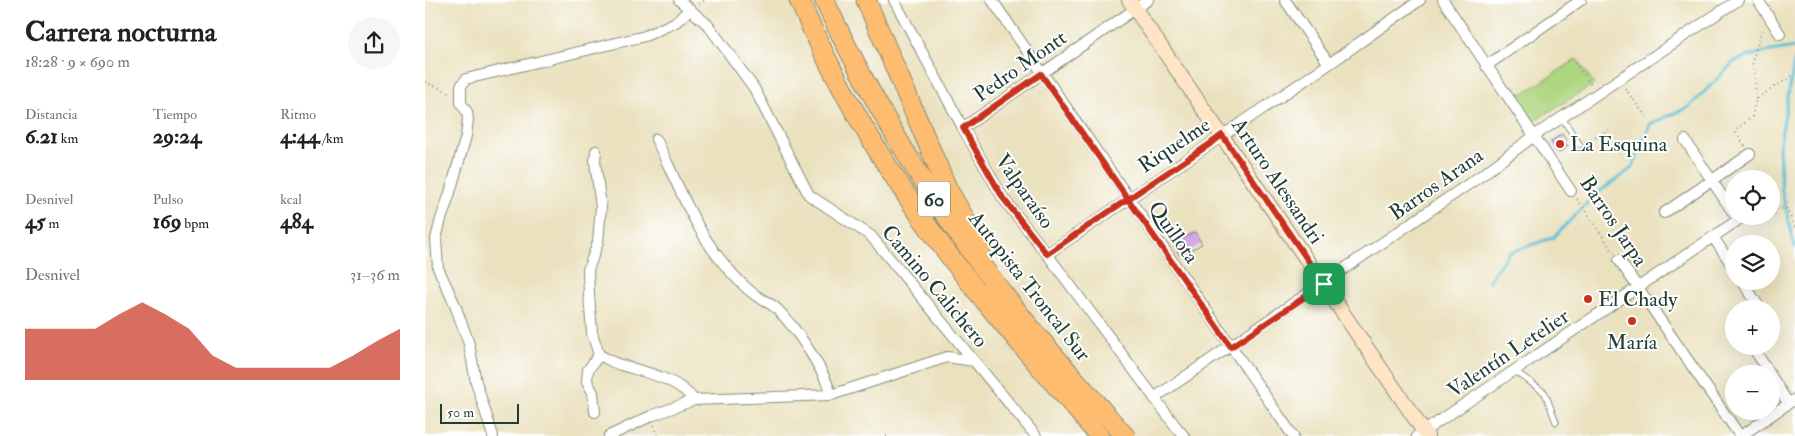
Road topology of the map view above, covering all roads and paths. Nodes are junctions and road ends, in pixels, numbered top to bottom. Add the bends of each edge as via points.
1 (679, 0) edge
2 (799, 0) edge
3 (824, 0) edge
4 (866, 0) edge
5 (894, 0) edge
6 (992, 0) edge
7 (1148, 0) edge
8 (1285, 0) edge
9 (1420, 0) edge
10 (1443, 0) edge
11 (1581, 0) edge
12 (1739, 0) edge
13 (1758, 0) edge
14 (1132, 4) edge
15 (690, 9) junction
16 (1771, 20) junction
17 (1780, 34) dead end
18 (1575, 63) dead end
19 (1329, 64) junction
20 (1486, 66) junction
21 (1041, 74) junction
22 (1795, 74) edge
23 (1619, 80) junction
24 (425, 82) edge
25 (1597, 94) junction
26 (1757, 99) junction
27 (461, 103) junction
28 (1562, 117) junction
29 (1647, 118) dead end
30 (963, 128) junction
31 (1609, 130) dead end
32 (1222, 135) junction
33 (1534, 136) junction
34 (656, 139) dead end
35 (1685, 140) dead end
36 (1580, 144) joint
37 (596, 152) dead end
38 (1750, 154) joint
39 (1711, 180) junction
40 (1571, 191) joint
41 (1128, 199) junction
42 (1725, 199) edge
43 (1780, 209) edge
44 (1664, 213) dead end
45 (1728, 225) edge
46 (1795, 227) edge
47 (1713, 237) junction
48 (1047, 254) junction
49 (1725, 255) edge
50 (1619, 260) joint
51 (1324, 284) junction
52 (1637, 288) junction
53 (1231, 347) junction
54 (599, 355) junction
55 (974, 361) junction
56 (1515, 371) junction
57 (1074, 378) junction
58 (1780, 386) edge
59 (831, 395) junction
60 (1154, 398) junction
61 (695, 400) junction
62 (1792, 401) edge
63 (595, 412) dead end
64 (1556, 422) dead end
65 (1423, 434) edge
66 (493, 436) edge
67 (609, 436) edge
68 (1036, 436) edge
69 (1099, 436) edge
70 (1125, 436) edge
71 (1185, 436) edge
72 (1293, 436) edge
73 (1741, 436) edge

1 - 15 street, Camino Calichero
2 - 69 highway, Autopista Troncal Sur / 60 via 821,49 864,127 914,206 970,282
3 - 57 highway, Autopista Troncal Sur / 60 via 882,114 931,194 996,285
4 - 57 highway via 947,188 981,248
5 - 30 street, Valparaíso
6 - 21 street, Quillota
7 - 14 street, Pedro Montt
8 - 19 street
9 - 19 street, Riquelme
10 - 20 street, Barros Jarpa
11 - 20 street
12 - 23 street, Barros Arana
13 - 16 street
14 - 21 street, Pedro Montt
14 - 32 main road, Arturo Alessandri
15 - 27 street via 677,22 645,36 466,79 461,86
15 - 55 street, Camino Calichero via 708,25 754,88 809,194 871,236
16 - 17 street
16 - 26 path via 1763,27 1752,62
18 - 25 path
19 - 32 street, Riquelme
20 - 33 street, Barros Jarpa
21 - 30 street, Pedro Montt
21 - 41 street, Quillota
22 - 26 path
23 - 25 street, Barros Arana
23 - 29 path
24 - 27 path via 452,94
25 - 28 street, Barros Arana
26 - 38 path via 1753,117 1735,131
27 - 66 street via 469,120 436,239 438,268 469,344 476,382
28 - 33 street, Barros Arana
28 - 36 lane
30 - 48 street, Valparaíso via 1003,198
31 - 36 path
32 - 41 street, Riquelme
32 - 51 main road, Arturo Alessandri
33 - 40 street, Barros Jarpa
33 - 51 street, Barros Arana
34 - 59 street via 713,249 754,294 777,308 802,341
35 - 39 street
37 - 54 street via 601,207 598,242 588,270 592,333
38 - 39 street
39 - 42 street
39 - 44 street
40 - 50 path, Barros Jarpa
41 - 48 street, Riquelme
41 - 53 street, Quillota
43 - 46 path via 1785,208
45 - 47 street, Valentín Letelier
47 - 49 street
47 - 52 street, Valentín Letelier
48 - 60 street, Valparaíso
50 - 52 street, Barros Jarpa
51 - 53 street, Barros Arana
51 - 65 main road, Arturo Alessandri
52 - 56 street, Valentín Letelier
52 - 73 street, Barros Jarpa
53 - 60 street, Barros Arana
53 - 72 street, Quillota
54 - 61 street via 681,386
54 - 63 street via 588,370 587,381 593,393
55 - 59 street via 947,356
55 - 68 street, Camino Calichero
56 - 64 lane via 1545,393
56 - 65 street, Valentín Letelier
57 - 70 highway, Autopista Troncal Sur / 60
58 - 62 street
59 - 61 street
60 - 71 street, Valparaíso
61 - 67 street
62 - 73 street

